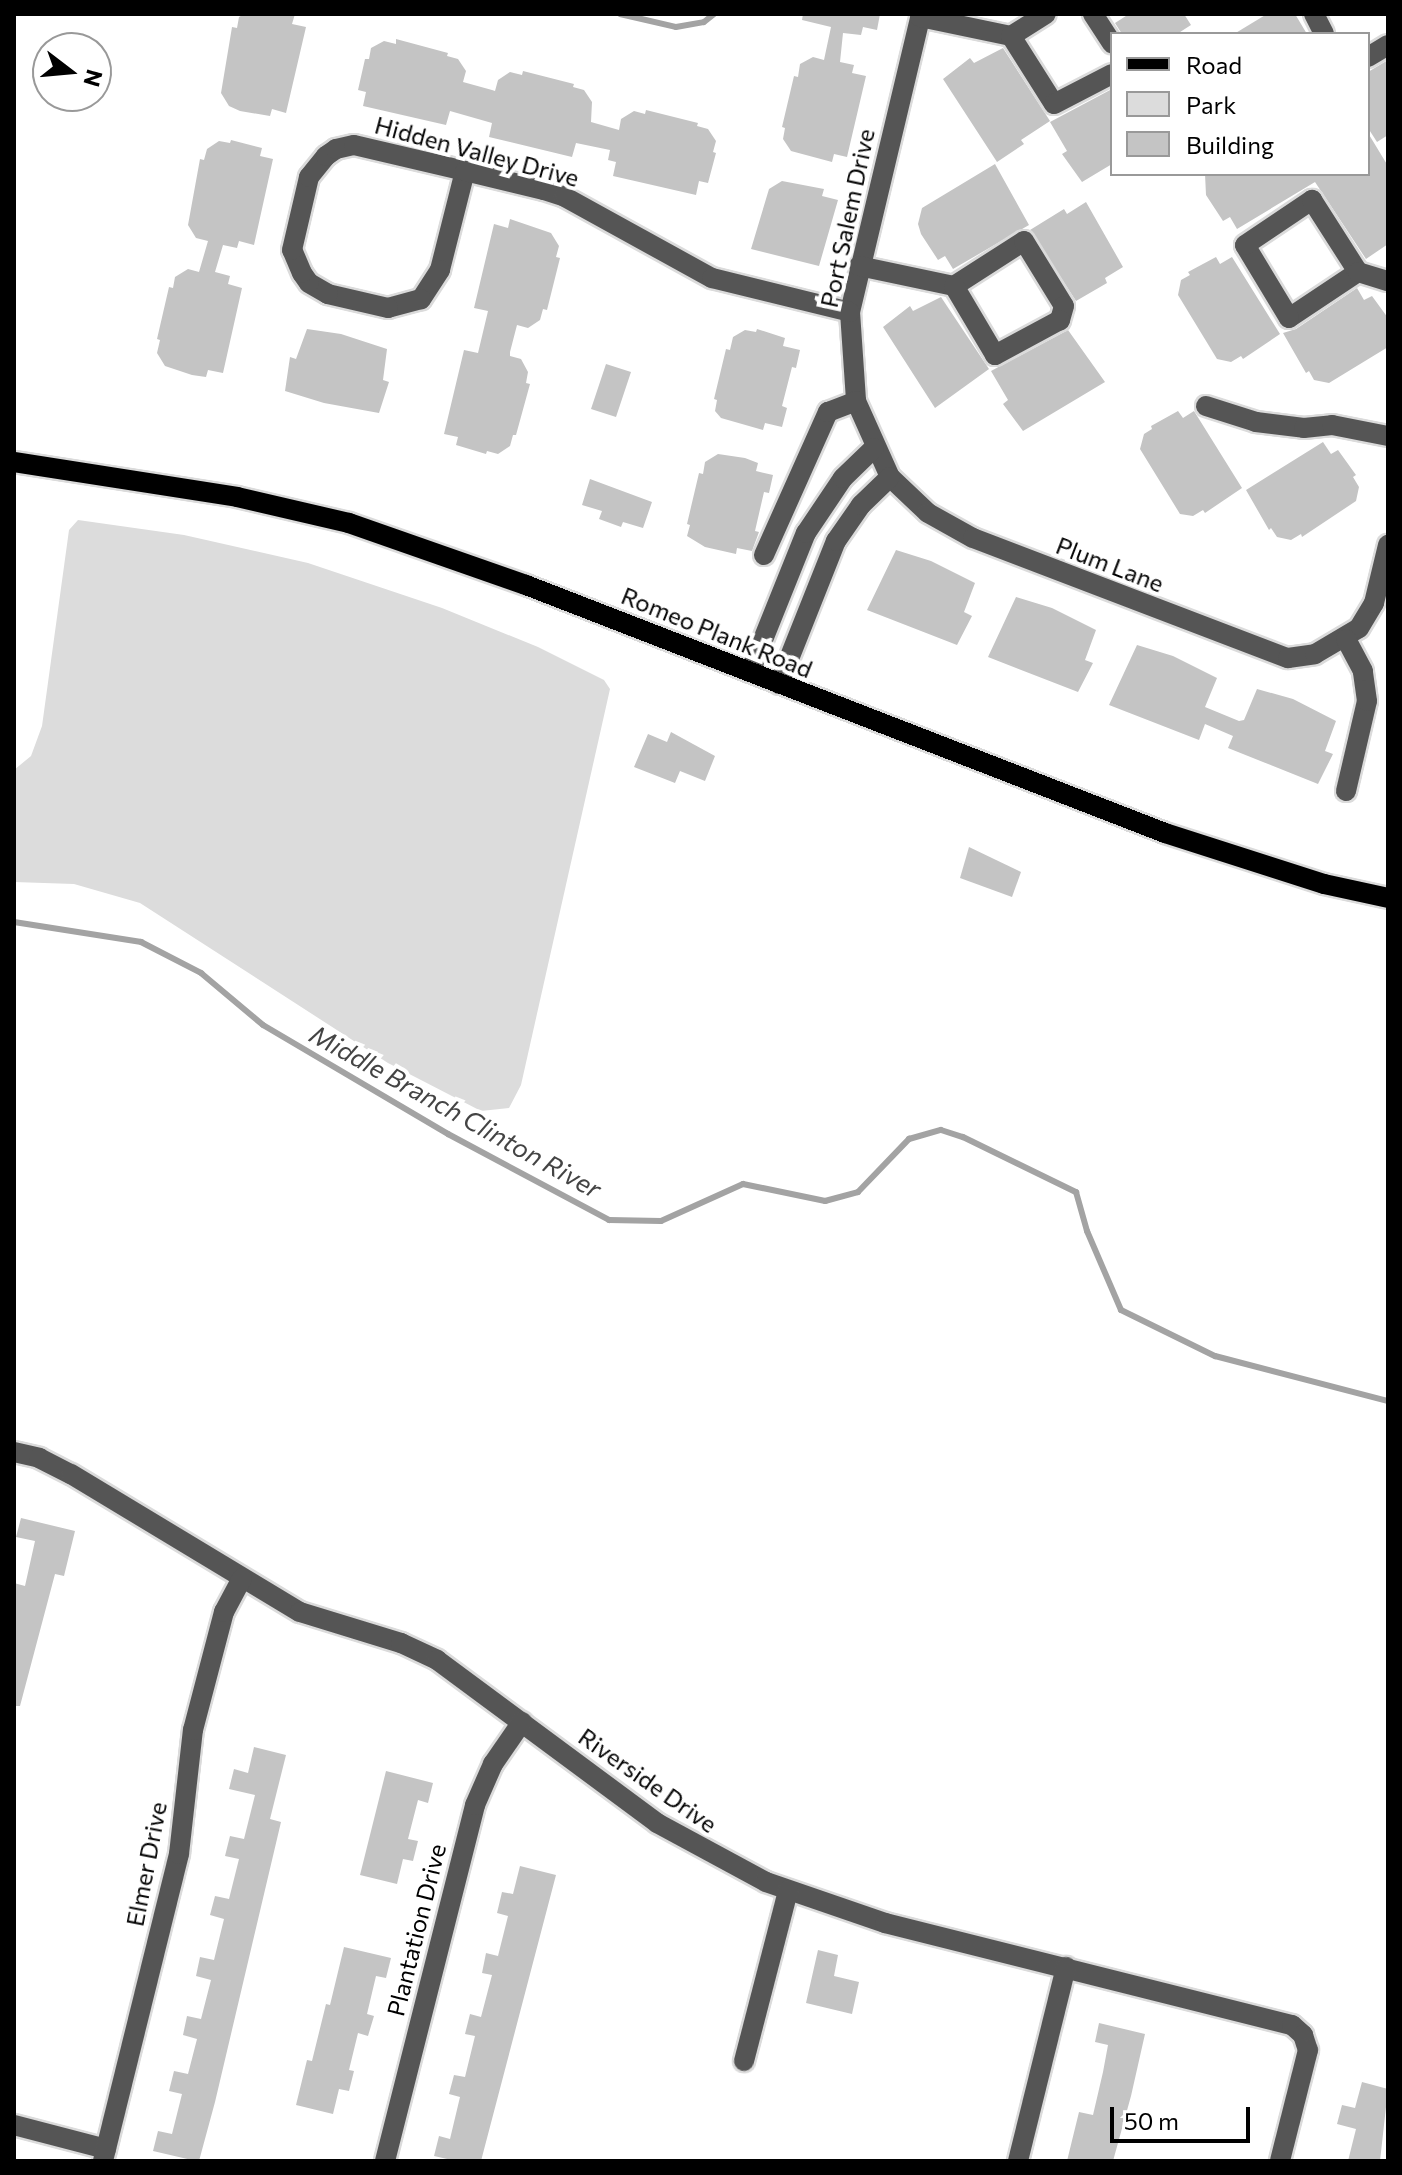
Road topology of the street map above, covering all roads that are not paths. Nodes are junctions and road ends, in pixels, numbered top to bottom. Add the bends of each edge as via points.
1 (1046, 14) edge
2 (1093, 14) edge
3 (1314, 14) edge
4 (920, 16) edge
5 (1323, 32) edge
6 (1011, 36) junction
7 (1110, 40) edge
8 (1388, 45) edge
9 (1370, 56) edge
10 (1110, 75) edge
11 (465, 171) junction
12 (859, 266) junction
13 (1358, 272) junction
14 (1388, 281) edge
15 (954, 286) junction
16 (850, 312) junction
17 (856, 401) junction
18 (1206, 406) dead end
19 (1388, 436) edge
20 (874, 448) junction
21 (14, 462) edge
22 (890, 477) junction
23 (1388, 545) edge
24 (764, 555) dead end
25 (1346, 639) junction
26 (750, 672) junction
27 (779, 684) junction
28 (1346, 791) dead end
29 (1388, 898) edge
30 (14, 1452) edge
31 (242, 1578) junction
32 (522, 1722) junction
33 (788, 1891) junction
34 (1066, 1967) junction
35 (744, 2061) dead end
36 (14, 2125) edge
37 (104, 2155) edge
38 (385, 2161) edge
39 (1018, 2161) edge
40 (1280, 2161) edge

1 - 6 street
2 - 7 street
3 - 5 street
4 - 6 street
4 - 12 street, Port Salem Drive
6 - 10 street via 1054,104
8 - 9 street
11 - 11 street, Hidden Valley Drive via 354,145 336,149 314,167 294,232 292,250 302,273 328,294 388,308 421,299 434,284
11 - 16 street, Hidden Valley Drive via 565,197 712,278
12 - 15 street
12 - 16 street, Port Salem Drive
13 - 13 street via 1312,200 1245,245 1289,318
13 - 14 street
15 - 15 street via 1024,241 1064,306 1060,320 995,355
16 - 17 street, Port Salem Drive
17 - 20 street, Port Salem Drive
17 - 24 street via 828,412
18 - 19 street via 1256,422 1304,428 1332,425
20 - 22 street, Port Salem Drive
20 - 26 street via 843,478 806,533
21 - 26 main road, Romeo Plank Road via 237,497 349,523
22 - 25 street, Plum Lane via 928,513 987,544 1273,655 1288,658
22 - 27 street via 861,505 836,541
23 - 25 street via 1370,613
25 - 28 street via 1363,671 1367,701
26 - 27 main road, Romeo Plank Road
27 - 29 main road, Romeo Plank Road via 1165,833 1276,870
30 - 31 street, Riverside Drive via 71,1474
31 - 32 street, Riverside Drive via 318,1620 421,1651
31 - 37 street, Elmer Drive via 221,1620 193,1730 179,1854
32 - 33 street, Riverside Drive via 657,1823
32 - 38 street, Plantation Drive via 493,1764 475,1805
33 - 34 street, Riverside Drive via 885,1923
33 - 35 street
34 - 39 street
34 - 40 street, Riverside Drive via 1282,2021 1303,2035 1307,2056
36 - 37 street

